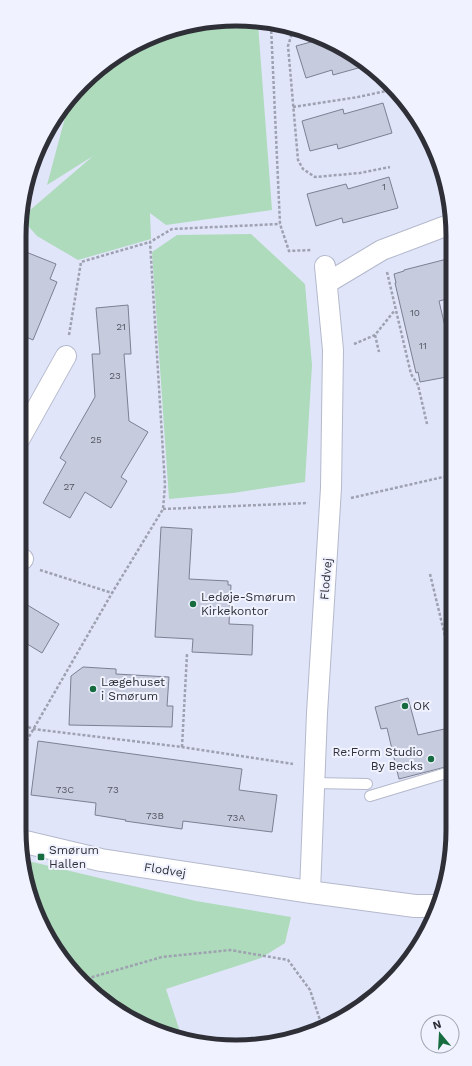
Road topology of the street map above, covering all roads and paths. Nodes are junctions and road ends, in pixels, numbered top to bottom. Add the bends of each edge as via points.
1 (271, 29) edge
2 (292, 34) edge
3 (386, 91) dead end
4 (293, 106) junction
5 (390, 167) dead end
6 (280, 224) junction
7 (446, 226) edge
8 (150, 242) junction
9 (382, 250) junction
10 (326, 275) junction
11 (395, 309) junction
12 (376, 335) junction
13 (333, 350) junction
14 (379, 352) dead end
15 (66, 356) joint
16 (427, 424) dead end
17 (26, 427) edge
18 (26, 564) edge
19 (430, 574) dead end
20 (112, 593) junction
21 (446, 643) edge
22 (187, 654) dead end
23 (26, 726) edge
24 (33, 729) junction
25 (26, 742) edge
26 (182, 747) junction
27 (446, 773) edge
28 (315, 775) junction
29 (367, 784) dead end
30 (370, 796) dead end
31 (26, 842) edge
32 (310, 892) junction
33 (432, 906) edge
34 (88, 978) edge
35 (321, 1022) edge

1 - 6 path
2 - 4 path via 288,46
3 - 4 path via 358,98
4 - 5 path via 298,160 303,169 315,177
6 - 8 path via 172,229
6 - 10 path via 289,251 312,250
7 - 9 street
8 - 15 path via 81,262
8 - 20 path via 165,485 163,510
9 - 10 street
9 - 11 path
10 - 13 street, Flodvej
11 - 12 path
11 - 16 path via 411,374 418,385
12 - 13 path
12 - 14 path
13 - 28 street, Flodvej via 331,502
15 - 17 street
18 - 20 path
19 - 21 path
20 - 24 path
22 - 26 path
23 - 24 path
24 - 25 path
24 - 26 path
26 - 28 path
27 - 30 lane
28 - 29 lane
28 - 32 street, Flodvej
31 - 32 street, Flodvej via 101,860
32 - 33 street, Flodvej
34 - 35 path via 162,958 230,950 288,960 310,990

